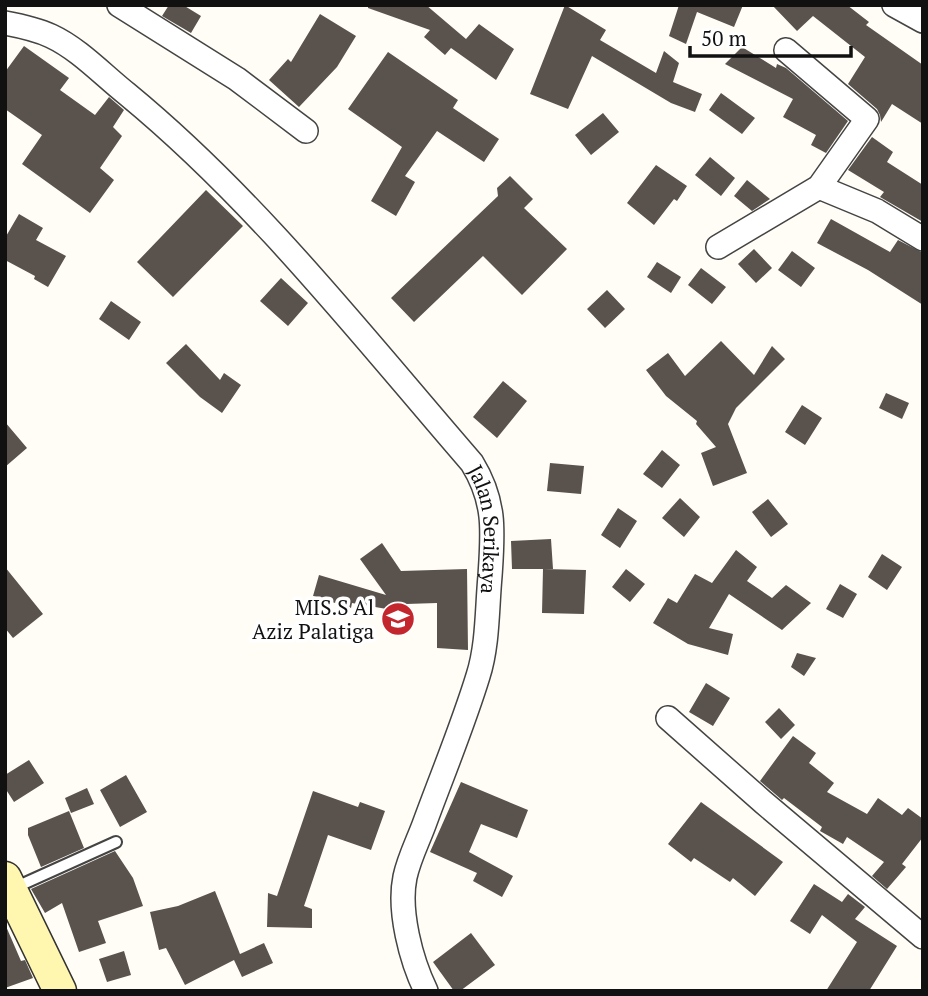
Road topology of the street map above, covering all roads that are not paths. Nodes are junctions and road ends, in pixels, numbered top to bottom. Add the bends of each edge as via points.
1 (119, 5) edge
2 (894, 5) edge
3 (923, 21) edge
4 (5, 23) edge
5 (786, 50) dead end
6 (306, 131) dead end
7 (819, 187) junction
8 (923, 239) edge
9 (718, 247) dead end
10 (668, 718) dead end
11 (116, 842) dead end
12 (10, 897) edge
13 (923, 937) edge
14 (60, 991) edge
15 (426, 991) edge

1 - 6 street via 237,79
2 - 3 street
4 - 15 street, Jalan Serikaya via 53,37 172,131 283,245 483,480 494,529 479,674 405,878 409,940
5 - 7 street via 867,118
7 - 8 street via 877,211
7 - 9 street
10 - 13 street
11 - 12 lane
12 - 14 main road

